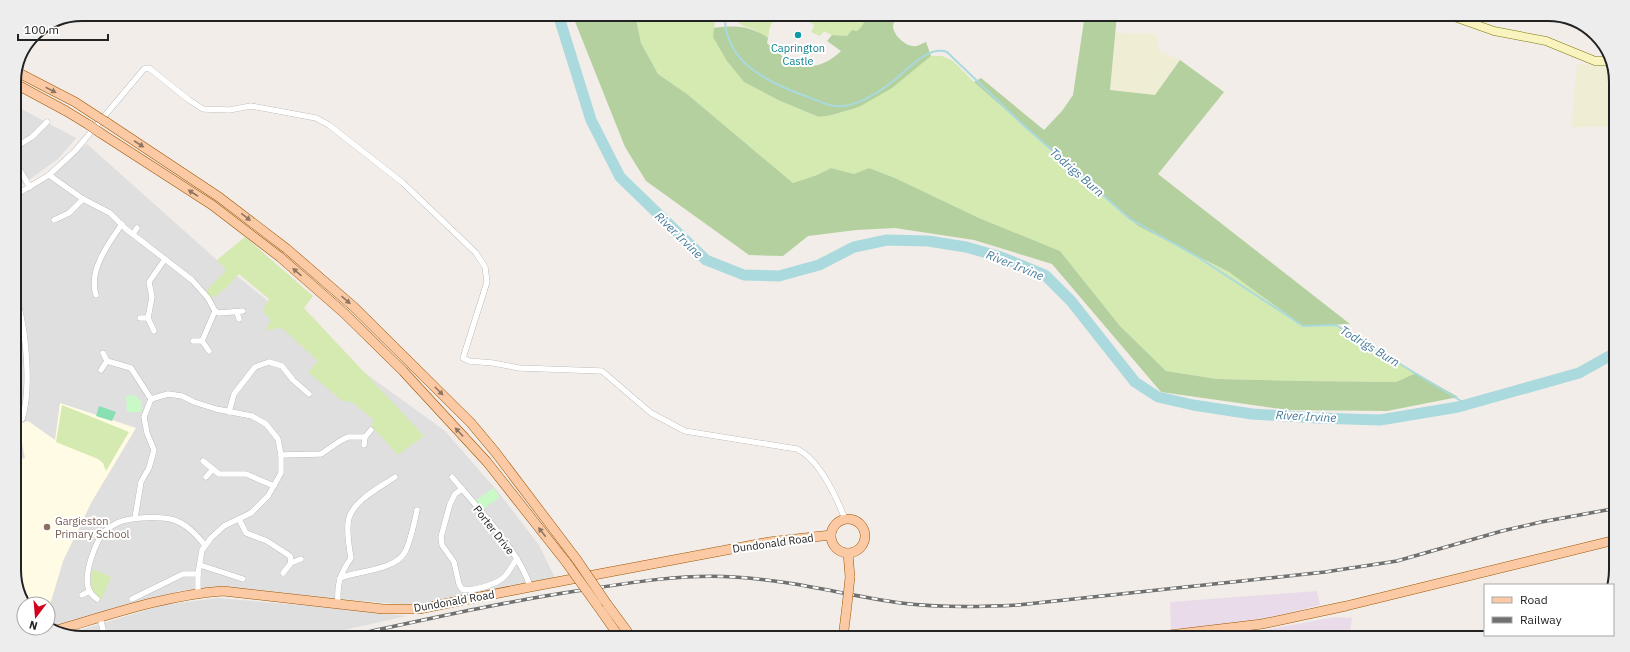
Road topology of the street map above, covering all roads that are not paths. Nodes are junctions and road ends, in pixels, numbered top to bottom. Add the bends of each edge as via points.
1 (1466, 21) edge
2 (1606, 61) edge
3 (22, 74) edge
4 (21, 87) edge
5 (47, 122) dead end
6 (21, 144) edge
7 (21, 172) edge
8 (49, 175) junction
9 (30, 186) junction
10 (21, 192) edge
11 (83, 199) junction
12 (54, 220) dead end
13 (122, 224) junction
14 (137, 228) dead end
15 (133, 234) junction
16 (166, 259) junction
17 (96, 294) dead end
18 (215, 311) junction
19 (140, 318) dead end
20 (148, 318) junction
21 (239, 319) dead end
22 (21, 324) edge
23 (154, 331) dead end
24 (193, 341) dead end
25 (202, 341) junction
26 (210, 351) dead end
27 (103, 353) dead end
28 (106, 361) junction
29 (101, 370) dead end
30 (309, 394) dead end
31 (151, 399) junction
32 (229, 412) junction
33 (21, 419) edge
34 (371, 430) dead end
35 (365, 437) junction
36 (364, 445) dead end
37 (281, 455) junction
38 (203, 461) dead end
39 (213, 469) junction
40 (206, 477) dead end
41 (395, 477) dead end
42 (452, 477) dead end
43 (274, 486) junction
44 (462, 489) junction
45 (417, 510) dead end
46 (135, 518) junction
47 (239, 519) junction
48 (845, 519) junction
49 (831, 535) junction
50 (1609, 541) edge
51 (205, 545) junction
52 (848, 553) junction
53 (301, 559) dead end
54 (517, 559) junction
55 (291, 563) junction
56 (200, 565) junction
57 (283, 573) dead end
58 (198, 574) junction
59 (340, 578) junction
60 (243, 579) dead end
61 (530, 587) junction
62 (90, 591) junction
63 (198, 593) junction
64 (82, 595) dead end
65 (97, 599) dead end
66 (132, 599) dead end
67 (338, 603) junction
68 (100, 618) junction
69 (63, 628) edge
70 (104, 631) edge
71 (615, 631) edge
72 (627, 631) edge
73 (844, 631) edge
74 (1203, 631) edge

1 - 2 street via 1494,31 1546,41 1594,61
3 -> 72 main road, bridge via 75,102 220,197 287,249 354,307 471,423 577,560
71 -> 4 main road, bridge via 566,562 487,462 344,312 280,257 212,205 66,111
5 - 6 street
7 - 9 street
8 - 9 street
8 - 11 street
8 - 48 street via 75,151 144,69 149,68 203,109 229,110 251,106 316,118 403,183 476,253 485,267 487,282 463,358 519,368 602,371 651,413 685,431 797,449 807,454 833,490
9 - 10 street
11 - 12 street via 61,219
11 - 13 street via 110,213
13 - 15 street
13 - 17 street via 101,257 91,288
14 - 15 street
15 - 16 street
16 - 18 street via 192,280 208,298
16 - 20 street via 149,282 152,297
18 - 21 street via 240,312
18 - 25 street
19 - 20 street
20 - 23 street
22 - 33 street via 27,376 25,409
24 - 25 street
25 - 26 street
27 - 28 street
28 - 29 street
28 - 31 street via 131,368
30 - 32 street via 282,366 270,362 255,367 234,394
31 - 32 street via 168,394 182,396
31 - 46 street via 144,417 154,450 149,468 141,482
32 - 37 street via 252,416 266,424 278,439
34 - 35 street
35 - 36 street
35 - 37 street via 348,437 321,454
37 - 43 street via 281,473
38 - 39 street
39 - 40 street
39 - 43 street via 219,474 246,474
41 - 59 street via 360,501 349,518 351,558 341,572
42 - 44 street, Porter Drive
43 - 47 street via 252,513
44 - 54 street, Porter Drive
44 - 54 street via 455,494 450,504 441,537 442,545 454,562 462,589 468,590 498,582
45 - 59 street via 401,559 391,565
46 - 51 street via 175,520 189,529
46 - 62 street via 117,523 104,532 87,574 87,586
47 - 51 street via 224,526
47 - 55 street via 246,533 280,548 290,556
48 - 49 main road via 835,524
48 - 52 main road via 858,522 865,532 863,544 858,550
49 - 52 main road via 836,548
49 - 61 main road, Dundonald Road via 769,542
50 - 74 main road via 1346,606 1262,624
51 - 56 street
52 - 73 main road, bridge via 850,577
53 - 55 street
54 - 61 street, Porter Drive
55 - 57 street
56 - 58 street
56 - 60 street
58 - 63 street
58 - 66 street via 183,574
59 - 67 street via 337,590
61 - 67 main road, Dundonald Road via 419,609 383,609
62 - 64 street
62 - 65 street
63 - 67 main road, Dundonald Road via 223,591
63 - 68 main road, Dundonald Road
68 - 69 main road, Dundonald Road
68 - 70 street

